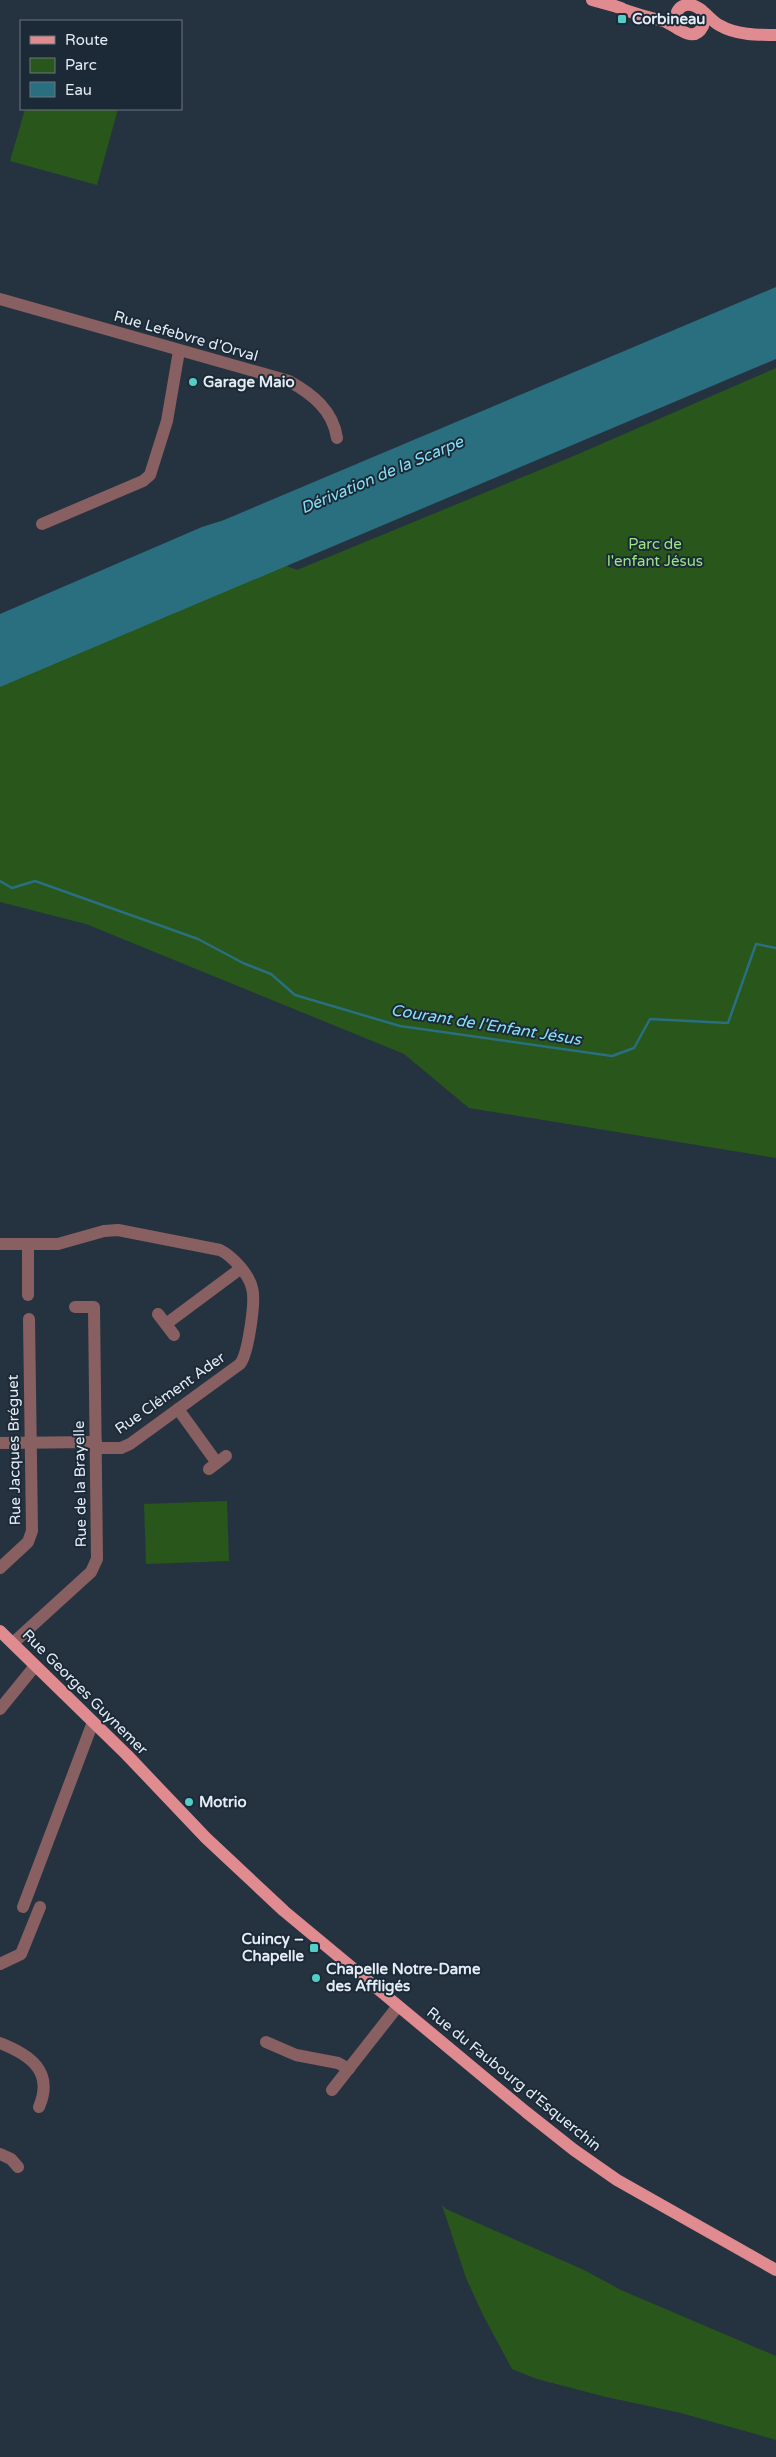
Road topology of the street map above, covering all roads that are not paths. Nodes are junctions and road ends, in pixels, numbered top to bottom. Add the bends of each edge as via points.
1 (592, 0) edge
2 (682, 5) edge
3 (615, 6) junction
4 (701, 7) edge
5 (678, 29) junction
6 (699, 31) junction
7 (776, 36) edge
8 (776, 43) edge
9 (0, 299) edge
10 (179, 351) junction
11 (337, 438) dead end
12 (42, 524) dead end
13 (0, 1244) edge
14 (28, 1244) junction
15 (240, 1269) junction
16 (28, 1295) dead end
17 (76, 1307) dead end
18 (29, 1319) dead end
19 (174, 1335) dead end
20 (178, 1409) junction
21 (0, 1443) edge
22 (31, 1443) junction
23 (96, 1445) junction
24 (218, 1463) dead end
25 (0, 1568) edge
26 (0, 1631) edge
27 (12, 1643) junction
28 (34, 1666) junction
29 (0, 1709) edge
30 (93, 1722) junction
31 (146, 1776) joint
32 (23, 1907) dead end
33 (40, 1907) dead end
34 (0, 1964) edge
35 (398, 2006) junction
36 (266, 2042) dead end
37 (0, 2043) edge
38 (349, 2068) junction
39 (332, 2090) dead end
40 (39, 2107) dead end
41 (0, 2154) edge
42 (18, 2167) dead end
43 (725, 2242) junction
44 (776, 2270) edge
45 (776, 2277) edge

1 - 3 main road
2 - 3 main road via 646,12
2 - 4 main road
2 - 5 main road via 674,20
3 - 5 main road via 668,22
4 - 6 main road via 704,23
4 - 7 main road via 714,22 728,29
5 - 6 main road via 688,34
6 - 8 main road via 746,41
9 - 10 street, Rue Lefebvre d'Orval
10 - 11 street, Rue Lefebvre d'Orval via 281,378 297,386 328,412
10 - 12 street via 168,416 150,475 143,481
13 - 14 street, Rue Clément Ader
14 - 15 street, Rue Clément Ader via 63,1243 113,1230 220,1250 229,1255
14 - 16 street
15 - 19 street via 162,1319
15 - 20 street, Rue Clément Ader via 253,1292 245,1356 236,1367
17 - 23 street, Rue de la Brayelle via 94,1307
18 - 22 street, Rue Jacques Bréguet
20 - 23 street, Rue Clément Ader via 126,1446
20 - 24 street
21 - 22 street, Rue Clément Ader
22 - 23 street, Rue Clément Ader
22 - 25 street, Rue Jacques Bréguet via 31,1535 28,1542
23 - 27 street, Rue de la Brayelle via 96,1564
26 - 27 main road, Rue Georges Guynemer
27 - 28 main road, Rue Georges Guynemer
28 - 29 street
28 - 30 main road, Rue Georges Guynemer
30 - 31 main road, Rue Georges Guynemer
30 - 32 street
31 - 35 main road, Rue du Faubourg d'Esquerchin via 284,1911
33 - 34 street via 21,1954
35 - 38 street
35 - 43 main road, Rue du Faubourg d'Esquerchin via 583,2157
36 - 38 street via 296,2055
37 - 40 street via 39,2068 44,2078
38 - 39 street
41 - 42 street
43 - 44 main road, Rue du Faubourg d'Esquerchin
43 - 45 main road, Rue du Faubourg d'Esquerchin

